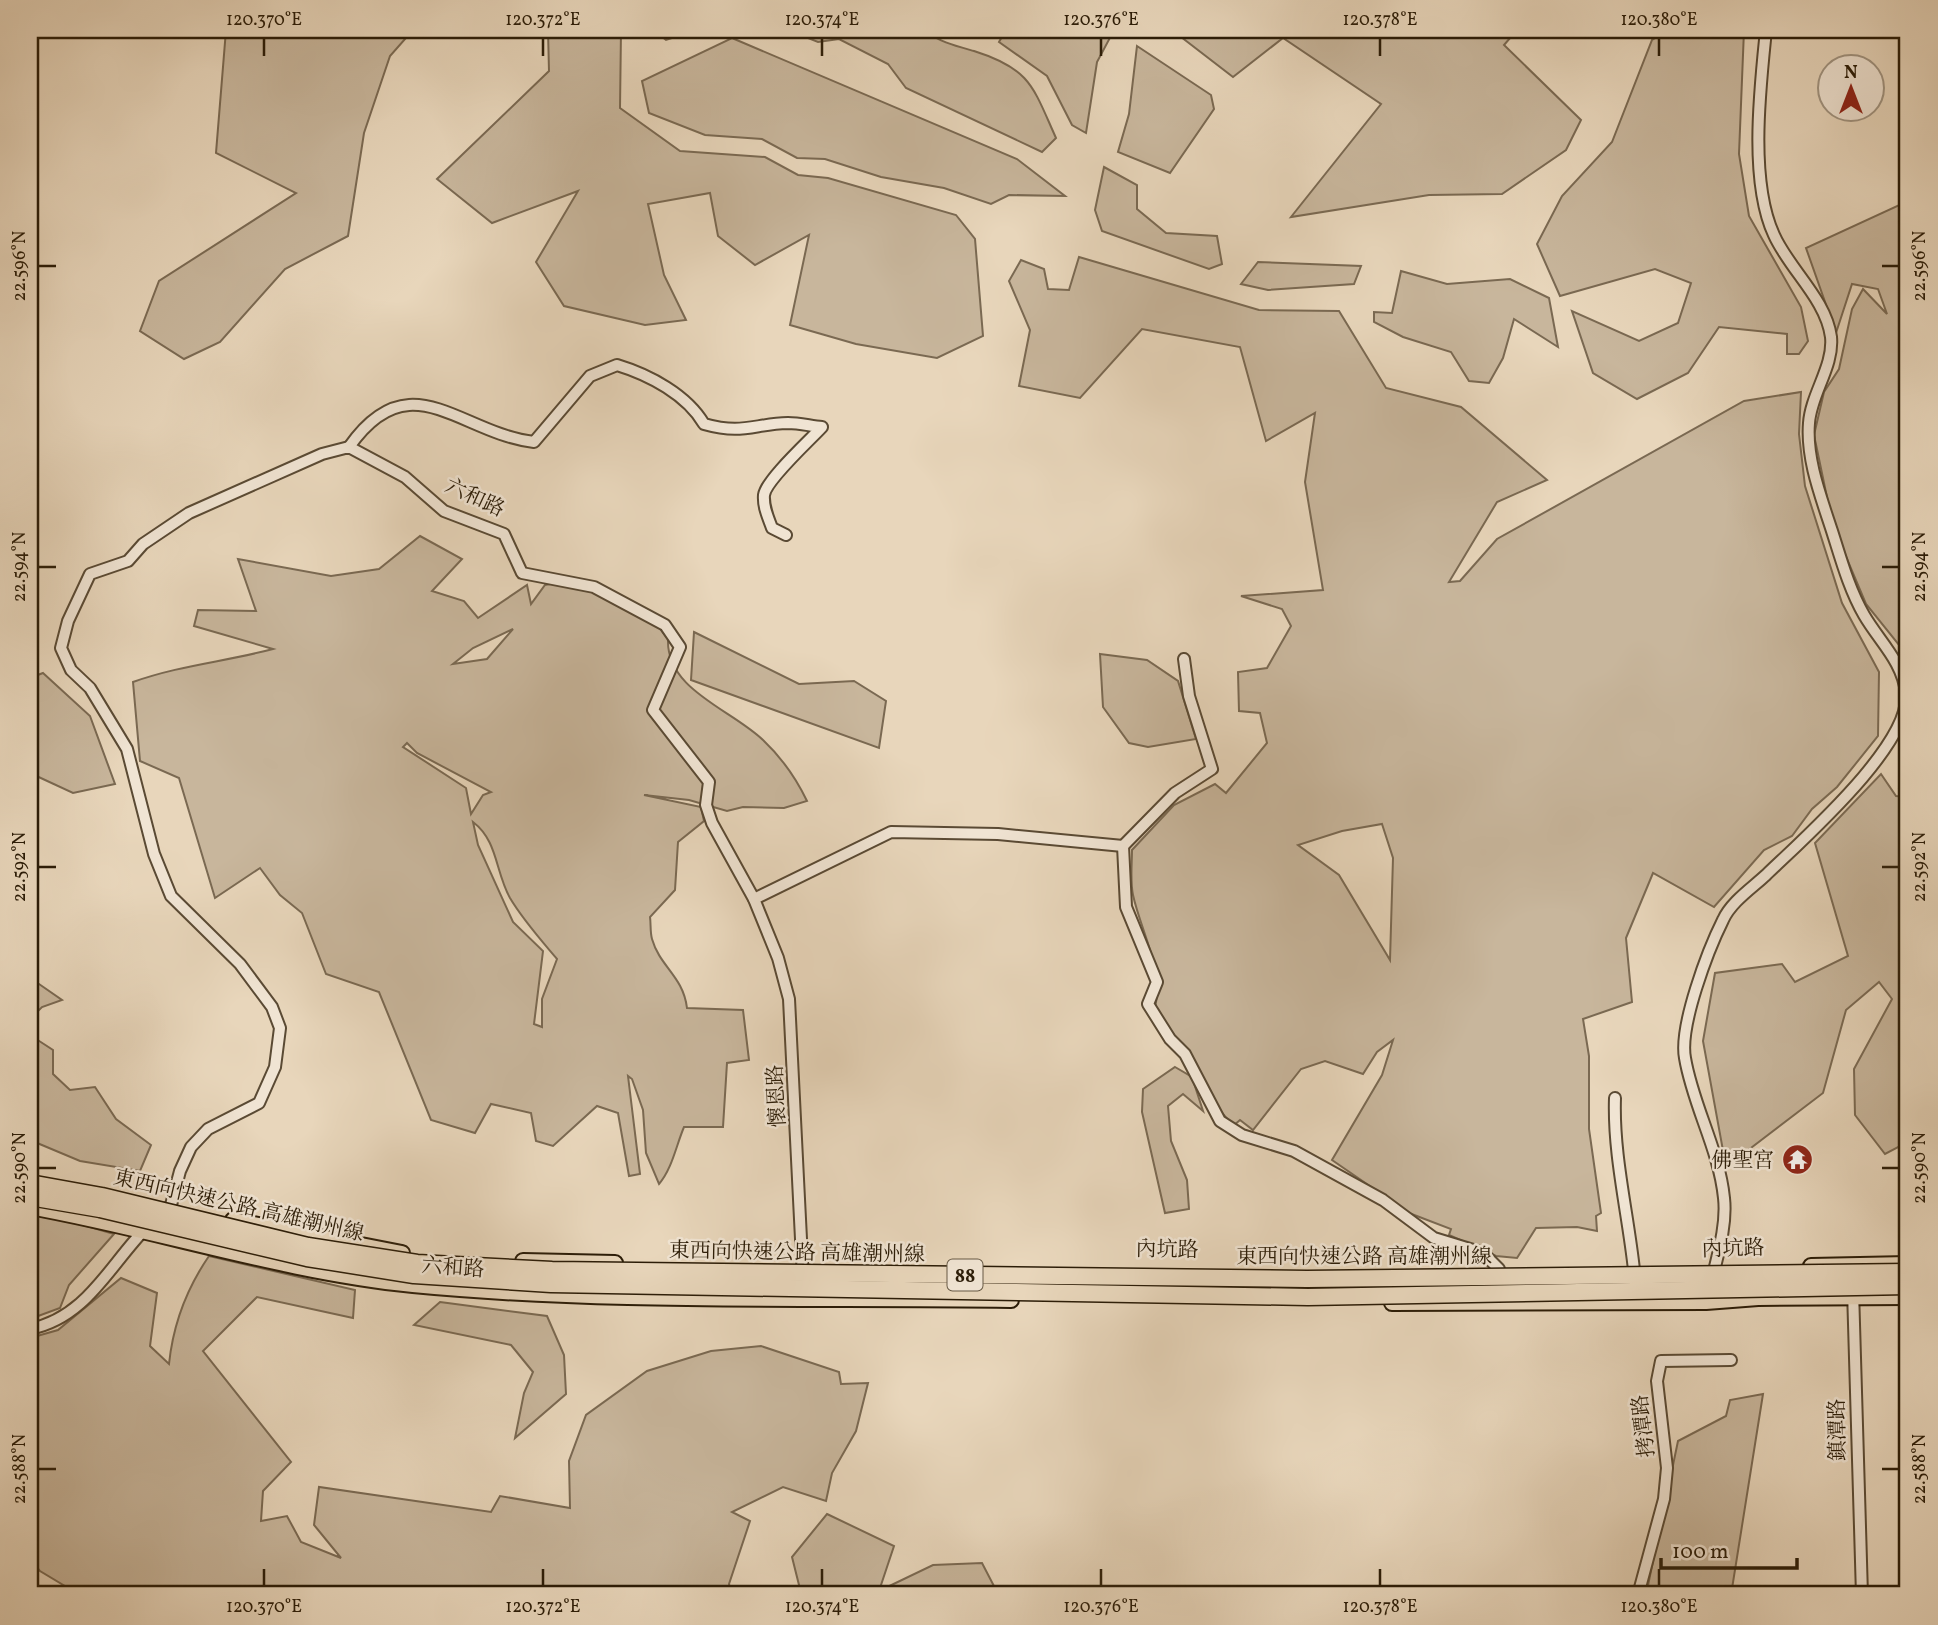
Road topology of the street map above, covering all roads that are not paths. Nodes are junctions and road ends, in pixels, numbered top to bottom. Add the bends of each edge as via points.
1 (1766, 30) edge
2 (349, 447) junction
3 (786, 535) dead end
4 (1184, 659) dead end
5 (1123, 846) junction
6 (754, 899) junction
7 (1615, 1098) dead end
8 (30, 1175) edge
9 (30, 1183) edge
10 (30, 1197) edge
11 (171, 1205) junction
12 (30, 1207) edge
13 (143, 1230) junction
14 (1908, 1264) edge
15 (803, 1265) junction
16 (1853, 1265) junction
17 (1499, 1269) junction
18 (1634, 1270) junction
19 (1714, 1270) junction
20 (1908, 1272) edge
21 (1908, 1286) edge
22 (804, 1297) junction
23 (1908, 1297) edge
24 (1853, 1298) junction
25 (1706, 1303) junction
26 (30, 1329) edge
27 (1731, 1360) dead end
28 (1637, 1595) edge
29 (1862, 1595) edge

1 - 19 street via 1760,145 1764,204 1783,254 1826,316 1831,340 1809,424 1813,467 1851,586 1902,673 1907,696 1894,736 1835,809 1724,917 1694,998 1684,1031 1684,1057 1725,1200
2 - 3 street via 361,429 384,411 409,403 534,442 590,376 617,365 649,378 695,408 704,424 748,430 788,423 822,427 764,493 772,528
2 - 6 street, 六和路 via 405,477 444,511 504,534 522,573 594,587 664,625 680,647 653,710 709,782 706,805 712,823
2 - 11 street via 322,454 189,513 128,561 90,574 61,648 71,670 90,688 127,749 154,854 171,897 240,964 272,1007 280,1028 275,1067 259,1103 208,1129 191,1147
4 - 5 street via 1189,696 1212,769 1175,793
5 - 6 street via 998,834 891,832
5 - 17 street via 1126,907 1157,982 1148,1004 1185,1054 1220,1121 1242,1135 1294,1152 1383,1200 1434,1238 1483,1254
6 - 15 street, 懷恩路 via 789,999
7 - 18 street via 1614,1132
8 - 11 main road, 六和路
9 - 20 highway, 東西向快速公路 高雄潮州線 / 88, bridge via 308,1245 416,1264 552,1270 1307,1279
10 - 21 highway, 東西向快速公路 高雄潮州線 / 88, bridge via 306,1258 414,1275 551,1284 1308,1297
11 - 13 street
11 - 15 main road, 六和路 via 418,1256
12 - 13 main road, 六和路
13 - 22 main road, 六和路 via 306,1268 411,1285 548,1294
13 - 26 street via 69,1315
14 - 16 main road, 內坑路
15 - 17 main road, 內坑路 via 1307,1272
15 - 22 street, 懷恩路
16 - 19 main road, 內坑路
16 - 24 street, 鎮潭路
17 - 18 main road, 內坑路
18 - 19 main road, 內坑路
19 - 25 street
22 - 25 main road
23 - 24 main road
24 - 25 main road
24 - 29 street, 鎮潭路
27 - 28 street, 拷潭路 via 1661,1362 1657,1381 1667,1468 1664,1499

